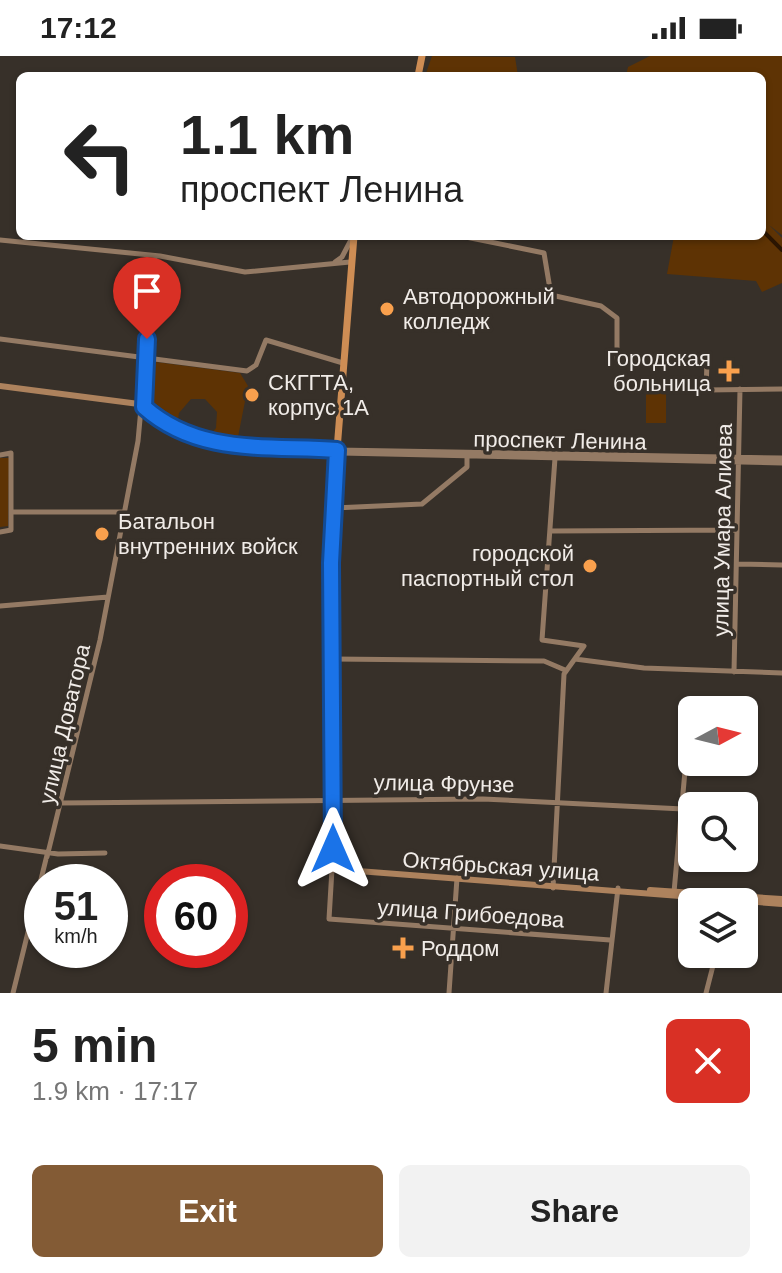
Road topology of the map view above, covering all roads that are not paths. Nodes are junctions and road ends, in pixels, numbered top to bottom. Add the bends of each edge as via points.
1 (0, 240) edge
2 (351, 240) edge
3 (353, 240) edge
4 (481, 240) edge
5 (155, 256) junction
6 (350, 262) junction
7 (334, 263) junction
8 (0, 339) edge
9 (145, 358) junction
10 (343, 363) junction
11 (0, 386) edge
12 (740, 389) junction
13 (782, 389) edge
14 (144, 407) junction
15 (337, 450) junction
16 (0, 455) edge
17 (467, 456) junction
18 (555, 458) junction
19 (740, 460) junction
20 (782, 461) edge
21 (334, 508) junction
22 (11, 512) junction
23 (125, 512) junction
24 (737, 530) junction
25 (551, 531) junction
26 (0, 532) edge
27 (737, 564) junction
28 (782, 565) edge
29 (108, 597) junction
30 (0, 606) edge
31 (333, 659) junction
32 (574, 659) junction
33 (565, 670) junction
34 (734, 672) junction
35 (782, 673) edge
36 (333, 798) junction
37 (557, 802) junction
38 (61, 803) junction
39 (678, 809) edge
40 (678, 841) edge
41 (0, 845) edge
42 (49, 852) junction
43 (105, 853) dead end
44 (332, 869) junction
45 (457, 879) junction
46 (553, 886) junction
47 (616, 890) junction
48 (674, 892) junction
49 (678, 893) edge
50 (678, 895) edge
51 (758, 900) edge
52 (782, 901) edge
53 (453, 927) junction
54 (610, 940) junction
55 (712, 968) edge
56 (13, 993) edge
57 (449, 993) edge
58 (606, 993) edge
59 (706, 993) edge

1 - 5 street
2 - 7 street
3 - 6 highway
4 - 12 street via 544,253 551,295 612,311 617,318 617,359 707,362 706,390
5 - 7 street via 245,272
5 - 9 street, улица Доватора
6 - 7 street
6 - 10 highway
8 - 9 street
9 - 10 street via 247,371 256,365 266,340
9 - 14 street, улица Доватора
10 - 15 highway
11 - 14 main road, проспект Ленина
12 - 13 street
12 - 19 street, улица Умара Алиева
14 - 15 main road, проспект Ленина via 185,434 210,443
14 - 23 street, улица Доватора
15 - 17 street, проспект Ленина
15 - 19 street, проспект Ленина
15 - 21 main road
16 - 22 street via 11,453
17 - 18 street, проспект Ленина
17 - 21 street via 467,467 422,504
18 - 19 street, проспект Ленина
18 - 25 street
19 - 20 street, проспект Ленина
19 - 24 street, улица Умара Алиева
21 - 31 main road
22 - 23 street
22 - 26 street via 11,530
23 - 29 street, улица Доватора
24 - 25 street
24 - 27 street, улица Умара Алиева
25 - 32 street via 542,640 584,646
27 - 28 street
27 - 34 street, улица Умара Алиева
29 - 30 street
29 - 38 street, улица Доватора
31 - 33 street via 544,661
31 - 36 main road
32 - 33 street
32 - 34 street
33 - 37 street
34 - 35 street
36 - 37 street, улица Фрунзе
36 - 38 street, улица Фрунзе
36 - 44 main road
37 - 39 street, улица Фрунзе
37 - 46 street
38 - 42 street, улица Доватора
40 - 48 street
41 - 42 street
42 - 43 street
42 - 56 street, улица Доватора
44 - 45 main road, Октябрьская улица
44 - 53 street, улица Грибоедова via 329,919
45 - 46 main road, Октябрьская улица
45 - 53 street
46 - 47 main road, Октябрьская улица
47 - 48 main road, Октябрьская улица
47 - 50 main road, Октябрьская улица
47 - 54 street
48 - 49 main road, Октябрьская улица
51 - 52 main road, Октябрьская улица
53 - 54 street, улица Грибоедова
53 - 57 street
54 - 58 street
55 - 59 street

